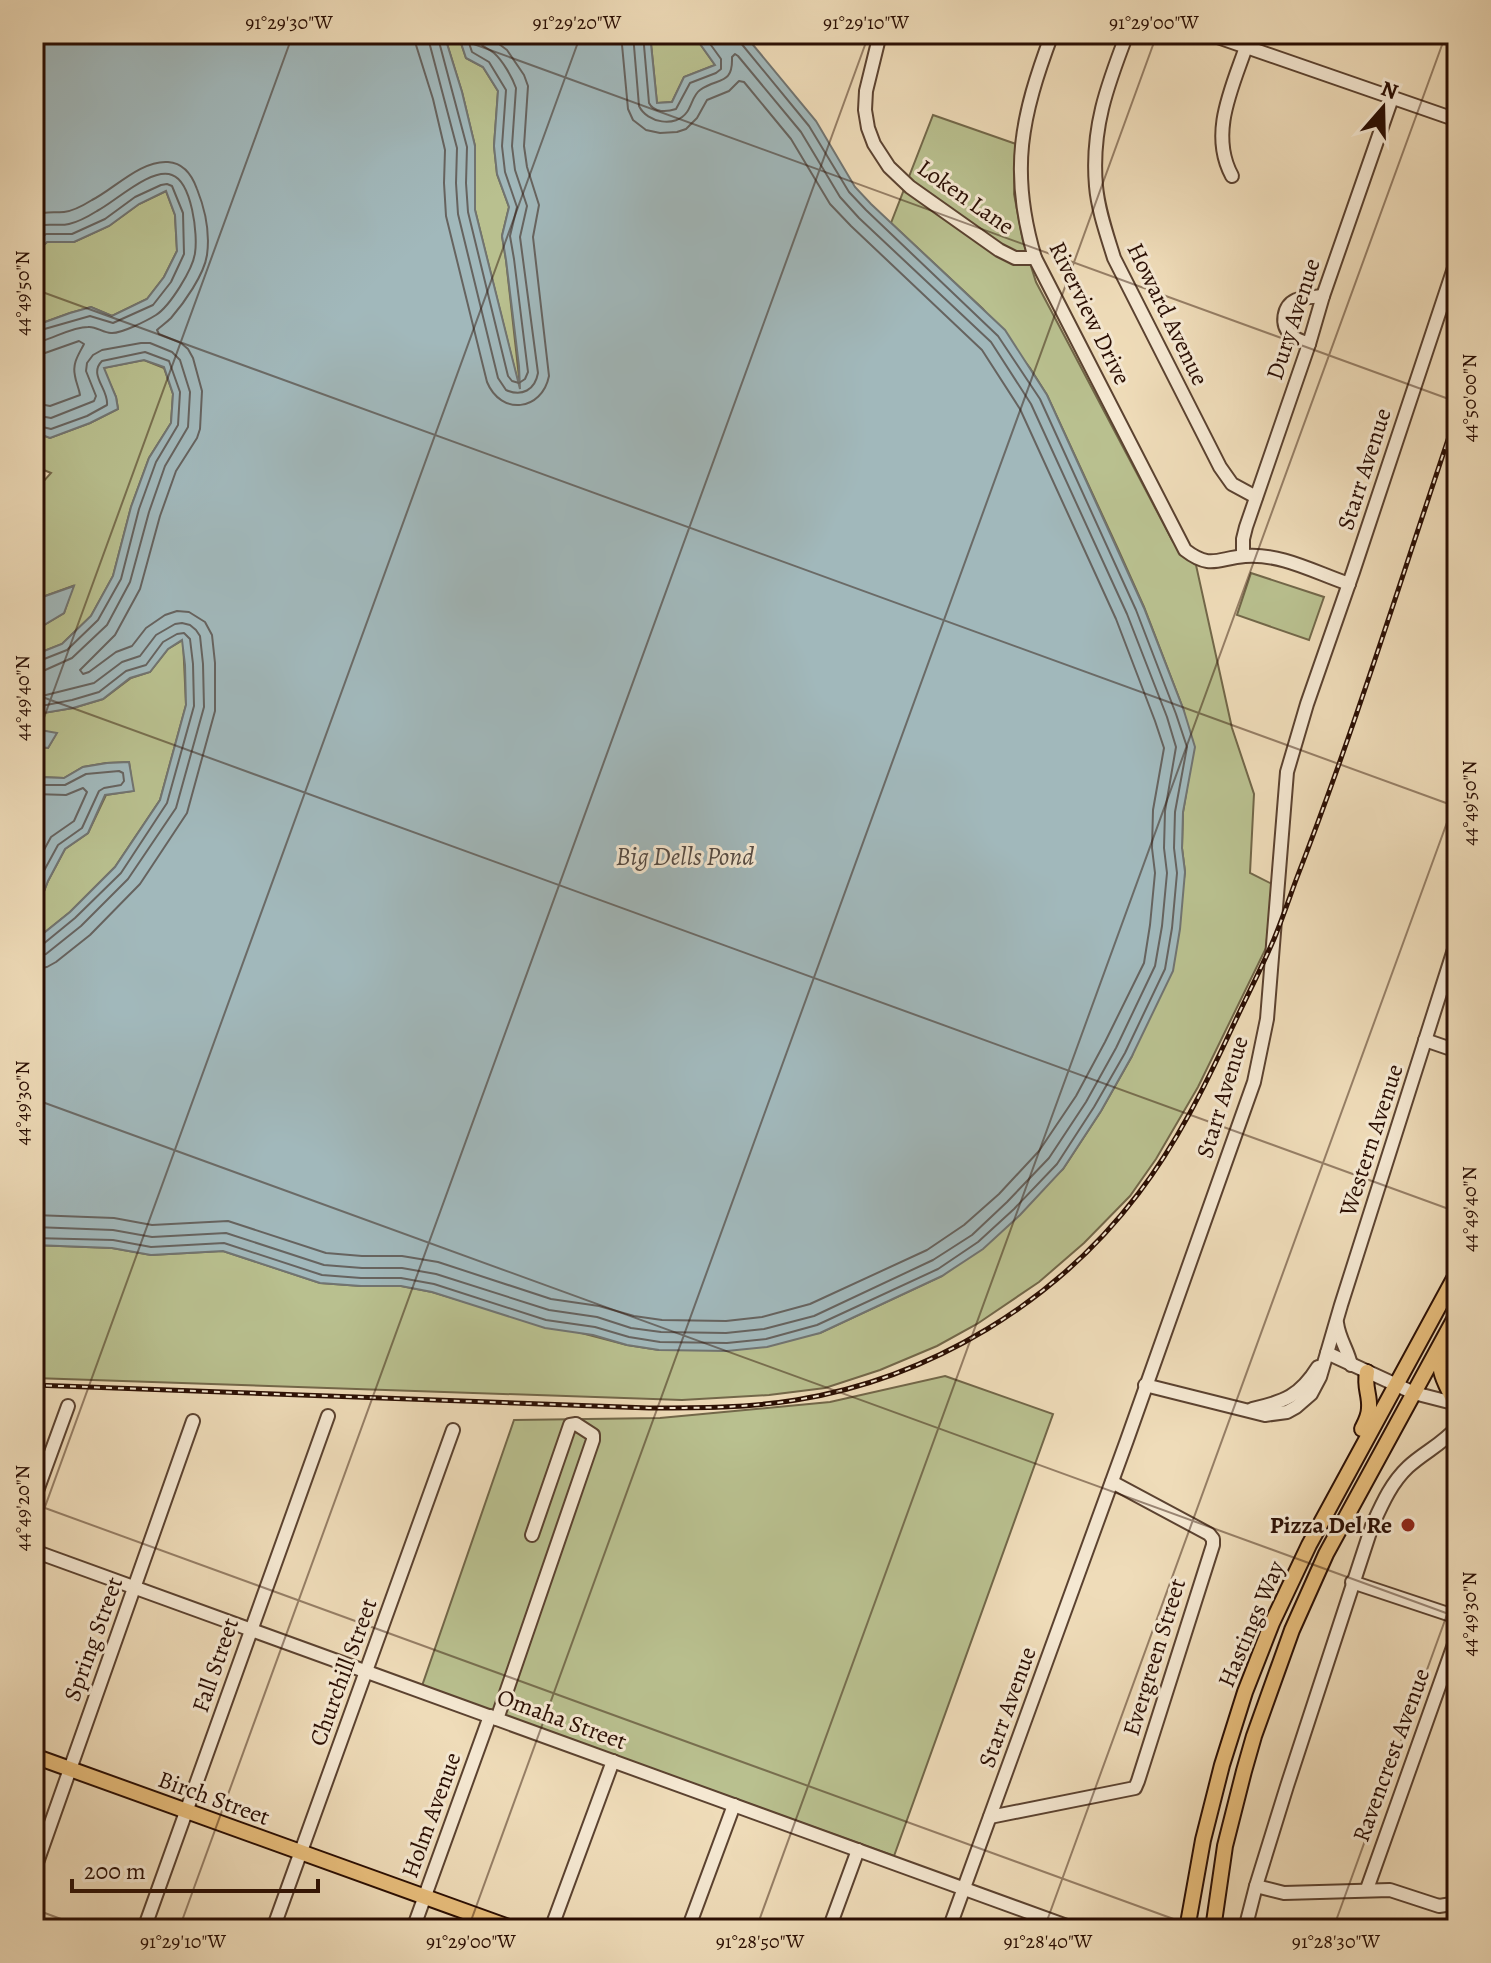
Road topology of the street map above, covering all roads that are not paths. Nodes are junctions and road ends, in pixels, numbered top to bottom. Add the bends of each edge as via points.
1 (880, 34) edge
2 (1052, 34) edge
3 (1127, 34) edge
4 (1209, 34) edge
5 (1246, 47) junction
6 (1392, 98) junction
7 (1457, 120) edge
8 (1232, 176) dead end
9 (1035, 258) junction
10 (1457, 259) edge
11 (1323, 296) junction
12 (1309, 344) junction
13 (1256, 497) junction
14 (1243, 556) junction
15 (1342, 581) junction
16 (1457, 940) edge
17 (1425, 1040) junction
18 (1457, 1051) edge
19 (1457, 1273) edge
20 (1457, 1314) edge
21 (1337, 1320) junction
22 (1446, 1332) junction
23 (1327, 1353) junction
24 (1351, 1365) junction
25 (1367, 1372) junction
26 (1145, 1385) junction
27 (1396, 1385) junction
28 (1414, 1393) junction
29 (1456, 1404) edge
30 (68, 1406) dead end
31 (328, 1416) dead end
32 (193, 1421) dead end
33 (1457, 1427) edge
34 (453, 1430) dead end
35 (1112, 1482) junction
36 (1334, 1497) junction
37 (34, 1499) edge
38 (532, 1535) dead end
39 (34, 1551) edge
40 (1352, 1582) junction
41 (134, 1587) junction
42 (1457, 1617) edge
43 (251, 1629) junction
44 (1457, 1636) edge
45 (367, 1672) junction
46 (494, 1717) junction
47 (34, 1756) edge
48 (613, 1761) junction
49 (70, 1769) junction
50 (734, 1805) junction
51 (187, 1812) junction
52 (990, 1817) junction
53 (858, 1850) junction
54 (300, 1852) junction
55 (34, 1871) edge
56 (1256, 1886) junction
57 (1367, 1889) junction
58 (964, 1890) junction
59 (425, 1897) junction
60 (1457, 1900) edge
61 (144, 1929) edge
62 (273, 1929) edge
63 (413, 1929) edge
64 (514, 1929) edge
65 (551, 1929) edge
66 (688, 1929) edge
67 (829, 1929) edge
68 (949, 1929) edge
69 (1073, 1929) edge
70 (1187, 1929) edge
71 (1213, 1929) edge
72 (1245, 1929) edge

1 - 9 street, Loken Lane via 865,110 874,144 889,167 999,250 1015,258
2 - 9 street, Riverview Drive via 1034,82 1021,145 1022,197
3 - 13 street, Howard Avenue via 1112,70 1096,141 1096,187 1104,223 1114,258 1220,467 1232,484
4 - 5 street
5 - 6 street
5 - 8 street via 1222,130 1221,147
6 - 7 street
6 - 11 street, Dury Avenue
9 - 14 street, Riverview Drive via 1185,550 1205,561
10 - 15 street, Starr Avenue
11 - 12 street, Dury Avenue
11 - 12 street via 1293,301 1286,309 1285,328
12 - 13 street, Dury Avenue
13 - 14 street, Dury Avenue
14 - 15 street via 1272,558
15 - 26 street, Starr Avenue via 1287,772 1267,1019 1254,1082
16 - 17 street, Western Avenue
17 - 18 street
17 - 21 street, Western Avenue
19 - 27 main road, Hastings Way
20 - 22 main road, Hastings Way
21 - 23 street, Western Avenue
21 - 24 street
22 - 28 main road, Hastings Way
22 - 29 main road via 1440,1370
23 - 24 street
23 - 26 street, Western Avenue via 1297,1393 1249,1410
24 - 25 street
25 - 27 street
25 - 36 main road via 1369,1413
26 - 35 street, Starr Avenue
27 - 28 street
27 - 36 main road, Hastings Way
28 - 29 street
28 - 71 main road, Hastings Way via 1326,1554 1279,1664 1234,1808
30 - 37 street
31 - 43 street, Fall Street
32 - 41 street, Spring Street
33 - 40 street via 1389,1490
34 - 45 street, Churchill Street
35 - 52 street, Starr Avenue
35 - 52 street, Evergreen Street via 1213,1539 1135,1788
36 - 70 main road, Hastings Way via 1272,1623 1237,1716 1206,1827
38 - 46 street, Holm Avenue via 570,1425 576,1424 593,1440
39 - 41 street, Omaha Street
40 - 42 street
40 - 56 street
41 - 43 street, Omaha Street
41 - 49 street, Spring Street
43 - 45 street, Omaha Street
43 - 51 street, Fall Street
44 - 57 street, Ravencrest Avenue
45 - 46 street, Omaha Street
45 - 54 street, Churchill Street
46 - 48 street, Omaha Street
46 - 59 street, Holm Avenue
47 - 49 main road, Birch Street
48 - 50 street, Omaha Street
48 - 65 street
49 - 51 main road, Birch Street
49 - 55 street, Spring Street
50 - 53 street, Omaha Street
50 - 66 street
51 - 54 main road, Birch Street
51 - 61 street, Fall Street
52 - 58 street, Starr Avenue
53 - 58 street, Omaha Street
53 - 67 street
54 - 59 main road, Birch Street
54 - 62 street, Churchill Street
56 - 57 street via 1284,1893
56 - 72 street
57 - 60 street via 1390,1890 1439,1906
58 - 68 street, Starr Avenue
58 - 69 street, Omaha Street
59 - 63 street, Holm Avenue
59 - 64 main road, Birch Street

